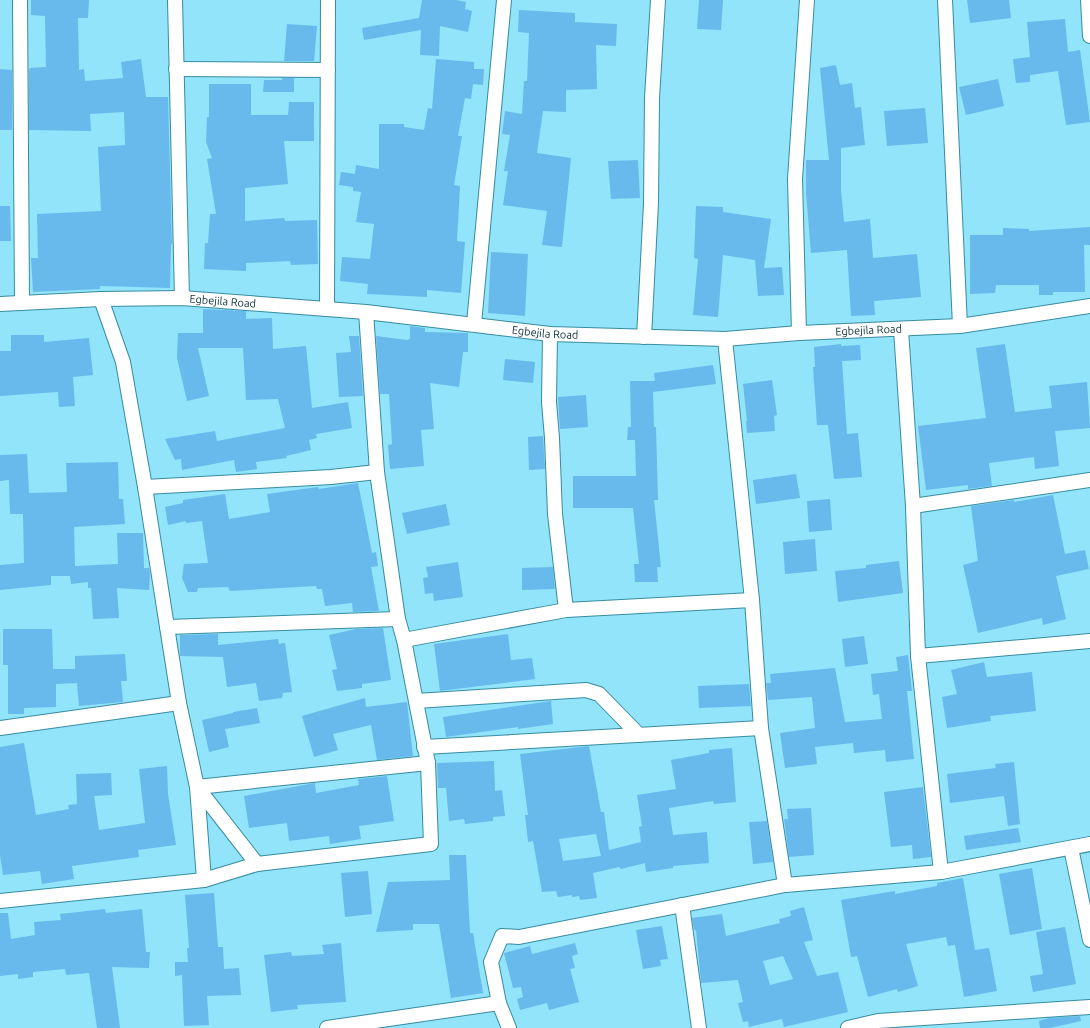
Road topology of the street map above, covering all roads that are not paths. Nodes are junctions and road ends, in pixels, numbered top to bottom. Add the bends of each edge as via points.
1 (20, 0) edge
2 (175, 0) edge
3 (328, 0) edge
4 (504, 0) edge
5 (658, 0) edge
6 (807, 0) edge
7 (945, 0) edge
8 (1088, 0) edge
9 (1090, 36) edge
10 (176, 69) junction
11 (328, 70) junction
12 (182, 298) junction
13 (101, 299) junction
14 (22, 303) junction
15 (0, 304) edge
16 (1090, 306) edge
17 (327, 309) junction
18 (366, 312) junction
19 (474, 324) junction
20 (960, 326) junction
21 (901, 330) junction
22 (799, 333) junction
23 (550, 334) junction
24 (644, 337) junction
25 (725, 339) junction
26 (377, 472) junction
27 (1090, 480) edge
28 (146, 487) junction
29 (913, 506) junction
30 (752, 600) junction
31 (566, 610) junction
32 (398, 619) junction
33 (167, 628) junction
34 (404, 640) junction
35 (1090, 641) edge
36 (918, 656) junction
37 (416, 702) junction
38 (179, 703) junction
39 (0, 728) edge
40 (761, 728) junction
41 (639, 735) junction
42 (424, 747) junction
43 (428, 763) junction
44 (197, 787) junction
45 (1090, 844) edge
46 (1071, 848) junction
47 (257, 864) junction
48 (941, 872) junction
49 (204, 880) junction
50 (785, 885) junction
51 (0, 900) edge
52 (682, 905) junction
53 (1090, 940) edge
54 (499, 1003) junction
55 (1090, 1007) edge
56 (327, 1028) edge
57 (509, 1028) edge
58 (699, 1028) edge
59 (848, 1028) edge

1 - 14 street
2 - 10 street
3 - 11 street
4 - 19 street
5 - 24 street
6 - 22 street via 795,179
7 - 20 street
8 - 9 street
10 - 11 street
10 - 12 street
11 - 17 street
12 - 13 street, Egbejila Road
12 - 17 street, Egbejila Road
13 - 14 street, Egbejila Road
13 - 28 street via 123,362
14 - 15 street, Egbejila Road
16 - 20 street, Egbejila Road
17 - 18 street, Egbejila Road
18 - 19 street, Egbejila Road
18 - 26 street
19 - 23 street, Egbejila Road
20 - 21 street, Egbejila Road
21 - 22 street, Egbejila Road
21 - 29 street
22 - 25 street, Egbejila Road
23 - 24 street, Egbejila Road
23 - 31 street via 549,402 555,514
24 - 25 street, Egbejila Road
25 - 30 street
26 - 28 street via 332,477
26 - 32 street
27 - 29 street
28 - 33 street
29 - 36 street
30 - 31 street
30 - 40 street
31 - 34 street
32 - 33 street
32 - 34 street
33 - 38 street
34 - 37 street
35 - 36 street
36 - 48 street
37 - 41 street via 586,690 599,694
37 - 42 street
38 - 39 street
38 - 44 street
40 - 41 street
40 - 50 street
41 - 42 street
42 - 43 street
43 - 44 street
43 - 47 street via 431,844
44 - 47 street
44 - 49 street
45 - 46 street
46 - 48 street
46 - 53 street
47 - 49 street
48 - 50 street
49 - 51 street
50 - 52 street
52 - 54 street via 519,937 502,936 491,962
52 - 58 street
54 - 56 street
54 - 57 street
55 - 59 street via 878,1021

